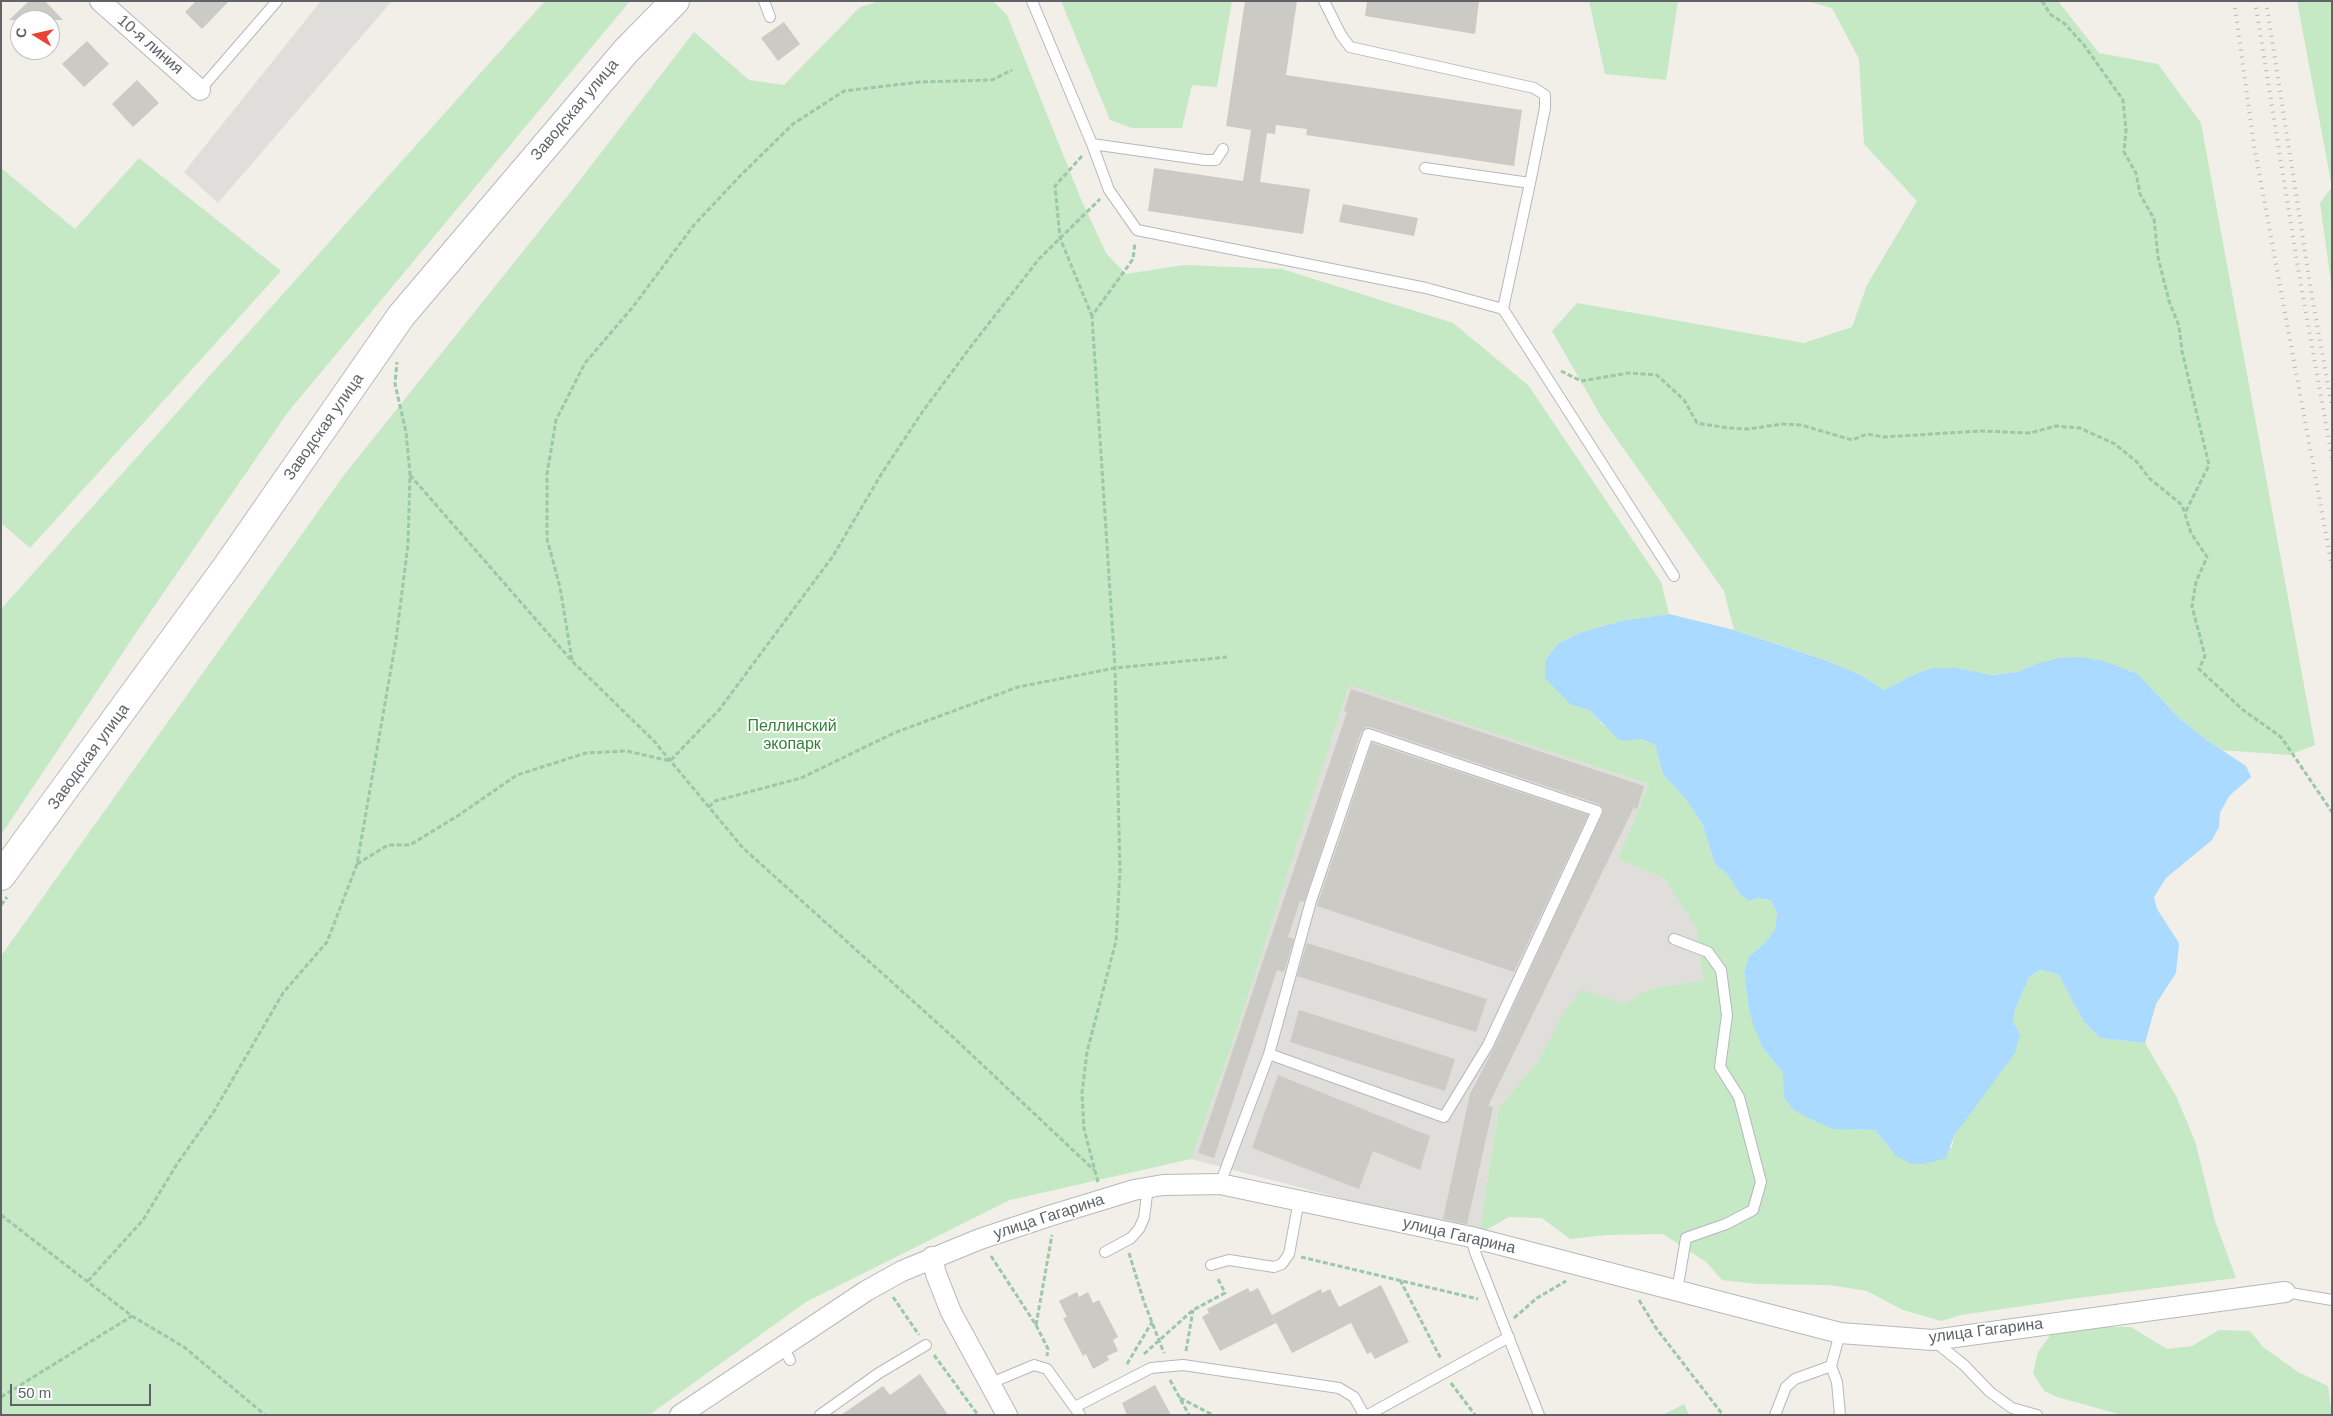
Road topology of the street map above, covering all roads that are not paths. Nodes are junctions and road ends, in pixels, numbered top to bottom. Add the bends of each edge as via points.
1 (100, 1) edge
2 (277, 1) edge
3 (675, 1) edge
4 (764, 1) edge
5 (1032, 1) edge
6 (1324, 1) edge
7 (770, 17) dead end
8 (200, 90) joint
9 (1092, 144) junction
10 (1223, 149) dead end
11 (1425, 168) dead end
12 (1530, 182) junction
13 (1503, 309) junction
14 (1674, 576) dead end
15 (1, 876) edge
16 (1674, 939) dead end
17 (1269, 1054) junction
18 (1220, 1184) junction
19 (1148, 1187) junction
20 (1299, 1200) junction
21 (1471, 1237) junction
22 (1105, 1252) dead end
23 (932, 1257) junction
24 (1211, 1265) road end
25 (1677, 1291) junction
26 (2285, 1292) joint
27 (2332, 1300) edge
28 (1840, 1333) junction
29 (1509, 1337) junction
30 (1934, 1340) junction
31 (926, 1345) road end
32 (1831, 1366) junction
33 (991, 1383) junction
34 (1077, 1411) edge
35 (2008, 1411) edge
36 (680, 1415) edge
37 (820, 1415) edge
38 (1007, 1415) edge
39 (1364, 1415) edge
40 (1368, 1415) edge
41 (1539, 1415) edge
42 (1775, 1415) edge
43 (1840, 1415) edge
44 (2037, 1415) edge

1 - 8 street, 10-я линия
2 - 8 lane
3 - 15 street, Заводская улица via 626,51 401,316 228,566
4 - 7 lane
5 - 9 lane
6 - 12 lane via 1350,47 1534,88 1545,95
9 - 10 lane via 1205,160 1216,160
9 - 13 lane via 1109,190 1137,230 1426,288
11 - 12 lane
12 - 13 lane
13 - 14 lane
16 - 25 lane via 1708,952 1721,970 1727,1015 1720,1068 1739,1097 1761,1182 1752,1210 1726,1224 1686,1238
17 - 17 lane via 1311,901 1368,734 1597,811 1488,1044 1444,1117
17 - 18 lane
18 - 19 street, улица Гагарина
18 - 20 street, улица Гагарина
19 - 22 lane via 1144,1218 1139,1229
19 - 23 street, улица Гагарина
20 - 21 street, улица Гагарина
20 - 24 lane via 1289,1254 1282,1264 1274,1267 1229,1260
21 - 25 street, улица Гагарина
21 - 29 lane
23 - 33 street via 951,1312
23 - 36 street, улица Гагарина via 866,1291 786,1354
25 - 28 street, улица Гагарина
26 - 27 lane
26 - 30 street, улица Гагарина
28 - 30 street, улица Гагарина
28 - 32 lane
29 - 40 lane
29 - 41 lane
30 - 35 lane via 1964,1365
31 - 37 lane via 879,1373
32 - 42 lane via 1795,1379 1786,1387
32 - 43 lane via 1837,1382
33 - 34 lane via 1034,1365 1047,1369
33 - 38 street
34 - 39 lane via 1151,1368 1183,1365 1339,1388 1354,1397
35 - 44 lane

